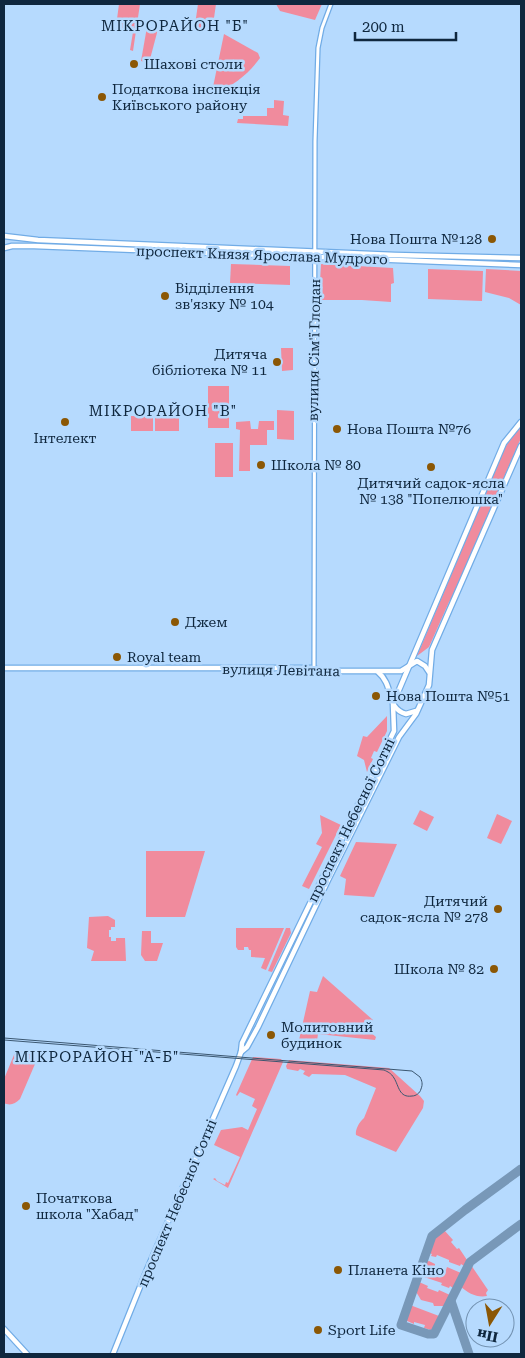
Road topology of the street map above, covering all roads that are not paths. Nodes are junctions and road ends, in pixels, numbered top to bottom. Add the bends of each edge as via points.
1 (331, 4) edge
2 (4, 236) edge
3 (203, 246) junction
4 (4, 248) edge
5 (315, 251) junction
6 (203, 253) junction
7 (315, 257) junction
8 (521, 258) edge
9 (521, 265) edge
10 (521, 422) edge
11 (521, 446) edge
12 (410, 665) junction
13 (4, 668) edge
14 (314, 668) junction
15 (378, 672) junction
16 (430, 674) junction
17 (393, 704) junction
18 (417, 711) junction
19 (323, 878) junction
20 (328, 880) junction
21 (241, 1052) junction
22 (4, 1329) edge
23 (27, 1354) edge
24 (113, 1354) edge

1 - 5 street, вулиця Сім'ї Глодан via 318,48
2 - 3 main road, проспект Князя Ярослава Мудрого
3 - 5 main road, проспект Князя Ярослава Мудрого
3 - 6 main road
4 - 6 main road, проспект Князя Ярослава Мудрого via 34,246
5 - 7 street, вулиця Сім'ї Глодан
5 - 8 main road, проспект Князя Ярослава Мудрого
6 - 7 main road, проспект Князя Ярослава Мудрого
7 - 9 main road, проспект Князя Ярослава Мудрого
7 - 14 street, вулиця Сім'ї Глодан
10 - 12 main road, проспект Небесної Сотні via 504,443
11 - 16 main road, проспект Небесної Сотні via 432,650
12 - 15 main road, вулиця Левітана via 401,671
12 - 16 main road via 421,663
12 - 17 main road, проспект Небесної Сотні
13 - 14 main road, вулиця Левітана
14 - 15 main road, вулиця Левітана via 324,672
15 - 17 main road via 388,685
16 - 18 main road, проспект Небесної Сотні
17 - 18 main road via 401,713
17 - 19 main road, проспект Небесної Сотні via 394,731
18 - 20 main road, проспект Небесної Сотні via 399,737
19 - 20 main road
19 - 21 main road, проспект Небесної Сотні via 242,1043
20 - 21 main road, проспект Небесної Сотні via 258,1027
21 - 24 main road, проспект Небесної Сотні
22 - 23 main road

